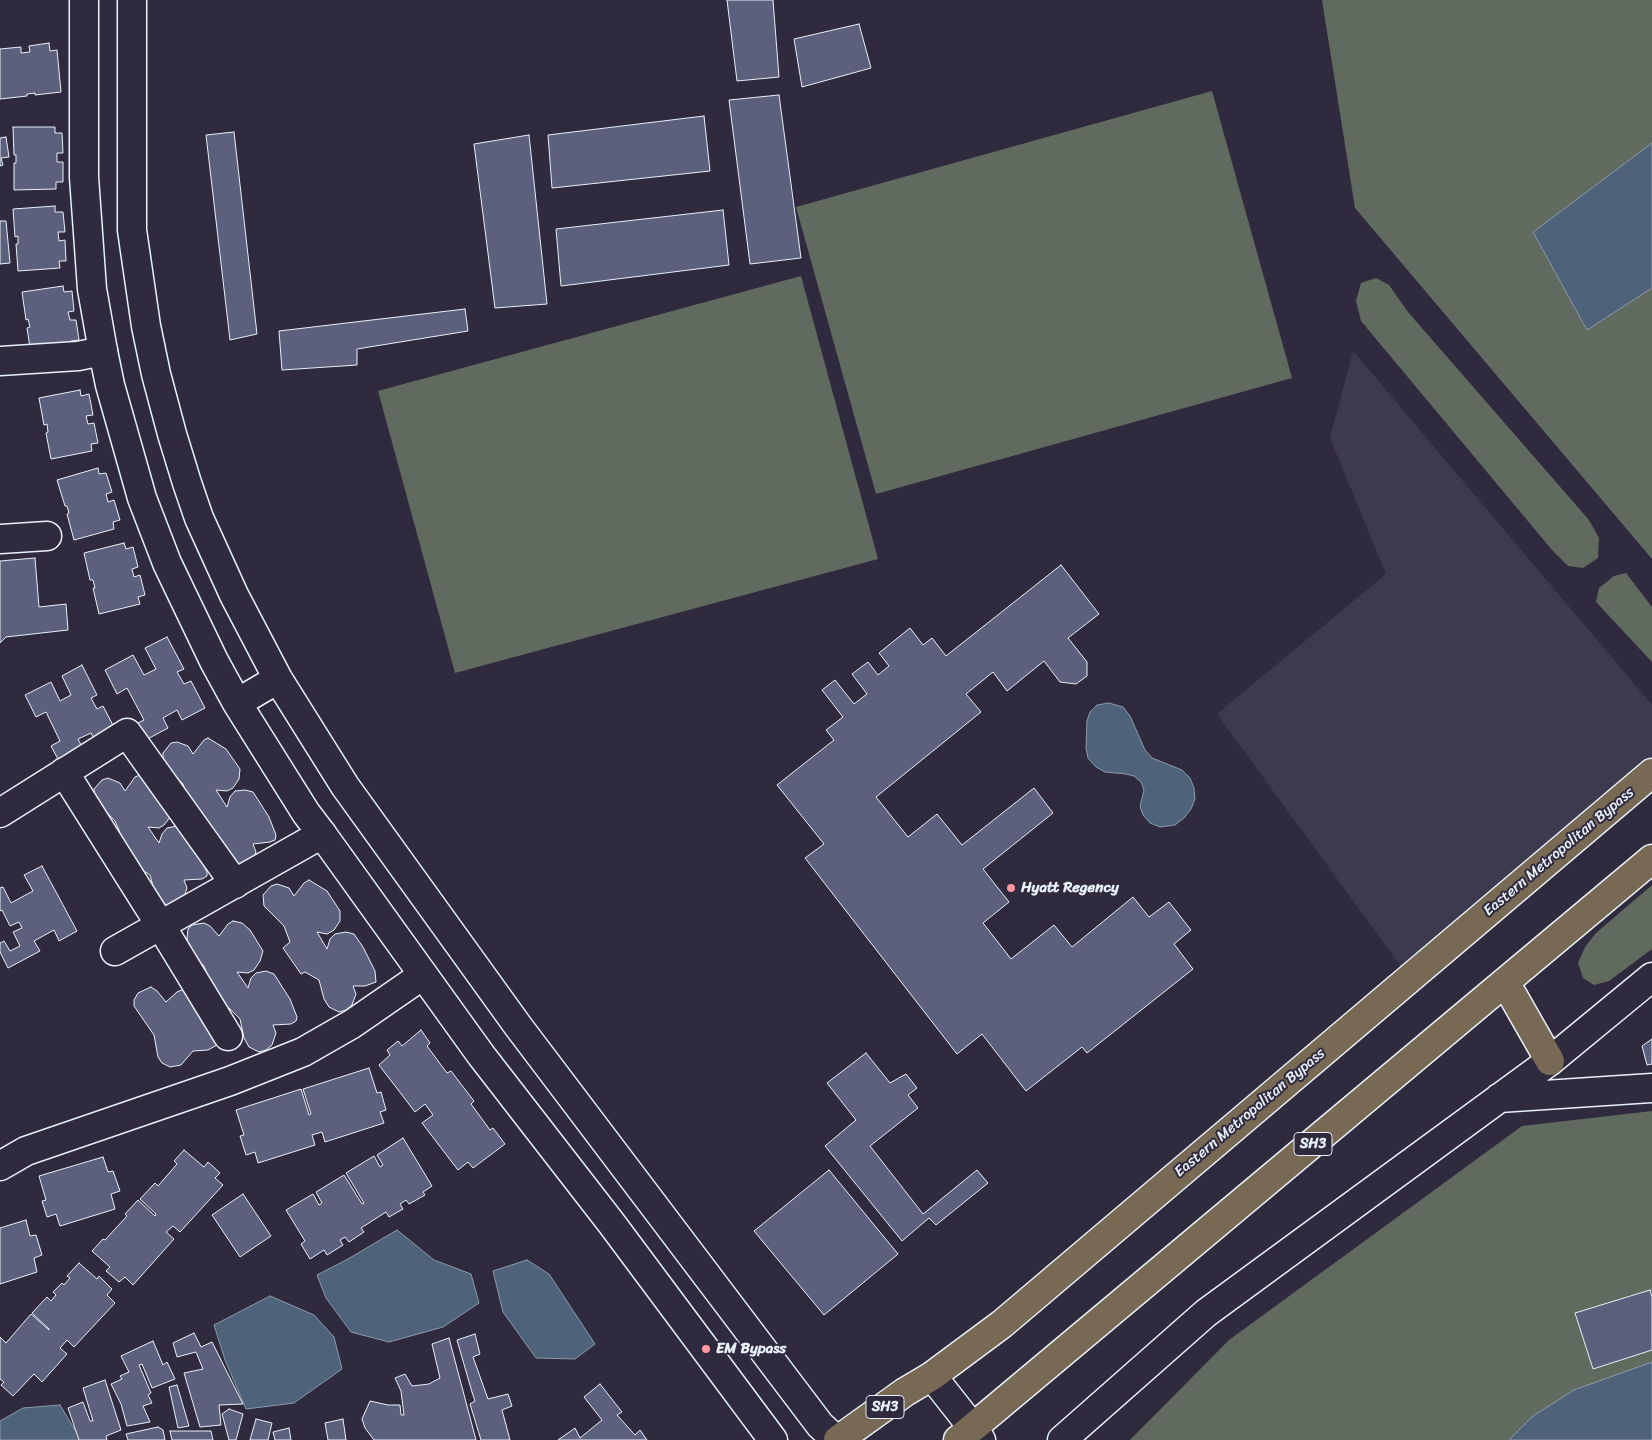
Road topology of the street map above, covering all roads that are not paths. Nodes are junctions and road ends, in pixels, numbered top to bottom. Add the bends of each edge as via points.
1 (84, 0) edge
2 (132, 0) edge
3 (132, 230) junction
4 (88, 232) junction
5 (103, 351) junction
6 (0, 361) edge
7 (47, 536) dead end
8 (0, 539) edge
9 (278, 678) junction
10 (237, 702) junction
11 (64, 772) junction
12 (1652, 773) edge
13 (0, 813) edge
14 (322, 834) junction
15 (1652, 859) edge
16 (235, 884) junction
17 (161, 926) junction
18 (114, 951) dead end
19 (423, 975) junction
20 (1652, 977) edge
21 (1505, 982) junction
22 (228, 1036) dead end
23 (1550, 1061) junction
24 (1652, 1088) edge
25 (1499, 1098) junction
26 (0, 1166) edge
27 (932, 1376) junction
28 (970, 1436) edge
29 (773, 1440) edge
30 (837, 1440) edge
31 (1062, 1440) edge

1 - 4 main road via 84,177
2 - 3 main road
3 - 4 main road
3 - 9 main road via 154,364 187,483 234,595
4 - 5 main road via 92,289
5 - 6 main road via 78,356
5 - 10 main road via 127,446 155,535 214,661
7 - 8 main road
9 - 10 main road
9 - 30 main road via 345,786 518,1026 820,1425
10 - 14 main road
11 - 13 main road
11 - 16 main road via 128,733
11 - 17 main road
12 - 27 main road, Eastern Metropolitan Bypass / SH3 via 1009,1318
14 - 16 main road
14 - 19 main road
15 - 21 main road, SH3
16 - 17 main road
17 - 18 main road
17 - 22 main road
19 - 26 main road via 352,1024 303,1052 230,1081 26,1151
19 - 29 main road via 480,1055 612,1224
20 - 23 main road
21 - 23 main road
21 - 28 main road, SH3
23 - 25 main road
24 - 25 main road
25 - 31 main road via 1206,1313
27 - 28 main road
27 - 30 main road, Eastern Metropolitan Bypass / SH3

